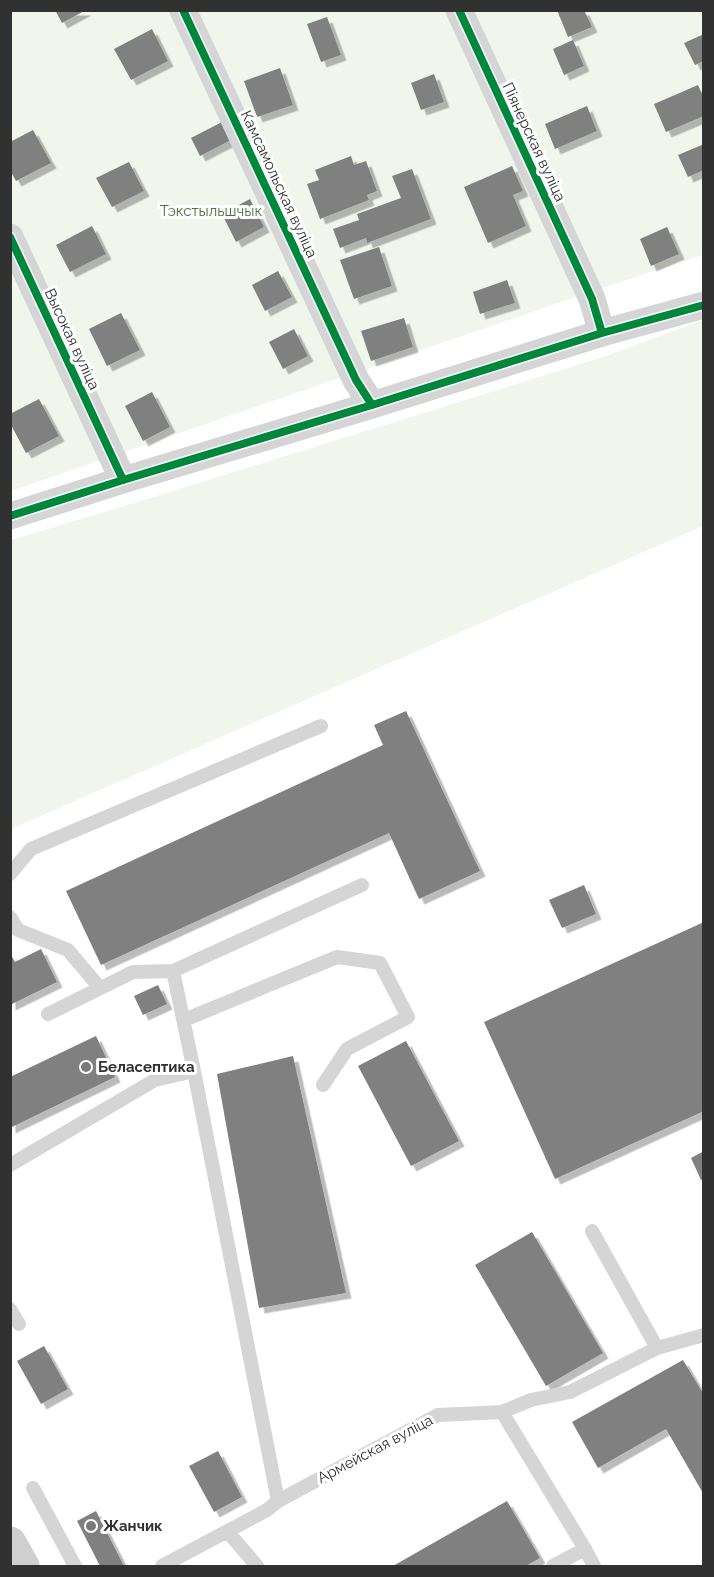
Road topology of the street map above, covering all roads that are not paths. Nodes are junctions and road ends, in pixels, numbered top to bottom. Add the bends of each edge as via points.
1 (183, 10) edge
2 (459, 10) edge
3 (10, 237) edge
4 (704, 305) edge
5 (602, 333) junction
6 (372, 405) junction
7 (123, 480) junction
8 (10, 516) edge
9 (321, 726) dead end
10 (10, 874) edge
11 (362, 885) dead end
12 (10, 917) edge
13 (173, 971) junction
14 (100, 988) junction
15 (48, 1014) dead end
16 (184, 1020) junction
17 (194, 1071) junction
18 (323, 1085) dead end
19 (10, 1165) edge
20 (592, 1231) dead end
21 (10, 1309) edge
22 (19, 1324) dead end
23 (704, 1335) edge
24 (657, 1348) junction
25 (502, 1412) junction
26 (33, 1488) dead end
27 (278, 1501) junction
28 (227, 1531) junction
29 (10, 1543) edge
30 (585, 1549) junction
31 (23, 1566) edge
32 (75, 1566) edge
33 (162, 1566) edge
34 (257, 1566) edge
35 (553, 1566) edge
36 (594, 1566) edge

1 - 6 street, Камсамольская вуліца via 356,380
2 - 5 street, Піянерская вуліца via 592,299
3 - 7 street, Высокая вуліца
4 - 5 street
5 - 6 street
6 - 7 street
7 - 8 street
9 - 10 lane via 31,849
11 - 13 lane
12 - 14 lane via 18,930 68,950
13 - 14 lane via 133,972
13 - 16 lane
14 - 15 lane
16 - 17 lane
16 - 18 lane via 337,957 380,963 408,1017 347,1049
17 - 19 lane via 155,1080
17 - 27 lane
20 - 24 lane
21 - 22 lane
23 - 24 lane, Армейская вуліца
24 - 25 lane, Армейская вуліца via 570,1392 531,1400
25 - 27 lane, Армейская вуліца via 438,1415
25 - 30 lane
26 - 32 lane
27 - 28 lane, Армейская вуліца
28 - 33 lane, Армейская вуліца
28 - 34 lane
29 - 31 main road
30 - 35 lane
30 - 36 lane

